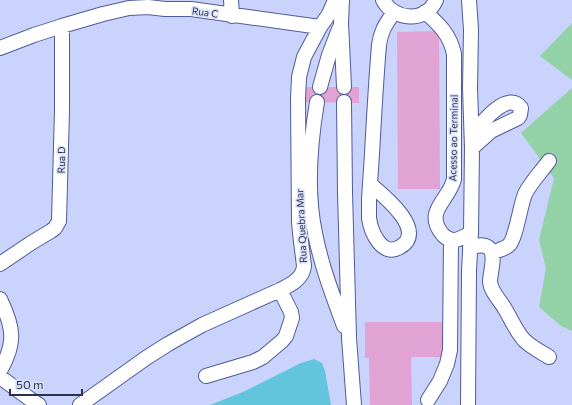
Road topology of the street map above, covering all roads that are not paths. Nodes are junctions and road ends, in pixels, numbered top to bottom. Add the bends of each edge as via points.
1 (231, 0) edge
2 (334, 0) edge
3 (342, 0) edge
4 (383, 0) edge
5 (436, 0) edge
6 (469, 0) edge
7 (190, 5) edge
8 (394, 12) junction
9 (425, 12) junction
10 (232, 16) junction
11 (341, 23) junction
12 (62, 26) junction
13 (320, 27) junction
14 (0, 48) edge
15 (320, 87) dead end
16 (344, 87) dead end
17 (317, 102) dead end
18 (549, 161) dead end
19 (370, 184) dead end
20 (451, 240) junction
21 (471, 240) junction
22 (492, 253) junction
23 (0, 264) edge
24 (280, 290) junction
25 (0, 299) edge
26 (349, 338) junction
27 (549, 357) dead end
28 (0, 371) edge
29 (206, 376) dead end
30 (0, 377) edge
31 (428, 400) dead end
32 (39, 405) edge
33 (80, 405) edge
34 (354, 405) edge
35 (362, 405) edge
36 (468, 405) edge

1 - 10 street
2 - 13 street, Rua Quebra Mar via 329,14
3 - 11 street
4 - 8 street
5 - 9 street
6 - 21 street, Acesso ao Terminal
7 - 10 street, Rua C
7 - 12 street, Rua C via 165,9 129,8
8 - 9 street via 409,17
8 - 19 street via 383,28 379,40
9 - 20 street, Acesso ao Terminal via 445,32 454,54 454,179 435,216 438,228
10 - 13 street, Rua C
11 - 15 street
11 - 16 street
12 - 14 street, Rua C
12 - 23 street, Rua D via 58,221 51,231
13 - 24 street, Rua Quebra Mar via 304,57 298,85 300,228 304,270 296,281
17 - 26 street via 311,145 310,192 314,232 320,258
18 - 22 street via 526,193 510,244
20 - 21 street
20 - 31 street via 450,350 440,381
21 - 22 street via 488,247
21 - 36 street, Acesso ao Terminal
22 - 27 street via 491,288 524,339
24 - 29 street via 292,318 282,341 253,362
24 - 33 street, Rua Quebra Mar via 202,325 168,344
25 - 28 street via 12,331 10,350
26 - 34 street
26 - 35 street via 344,106 354,132 356,331
30 - 32 street

